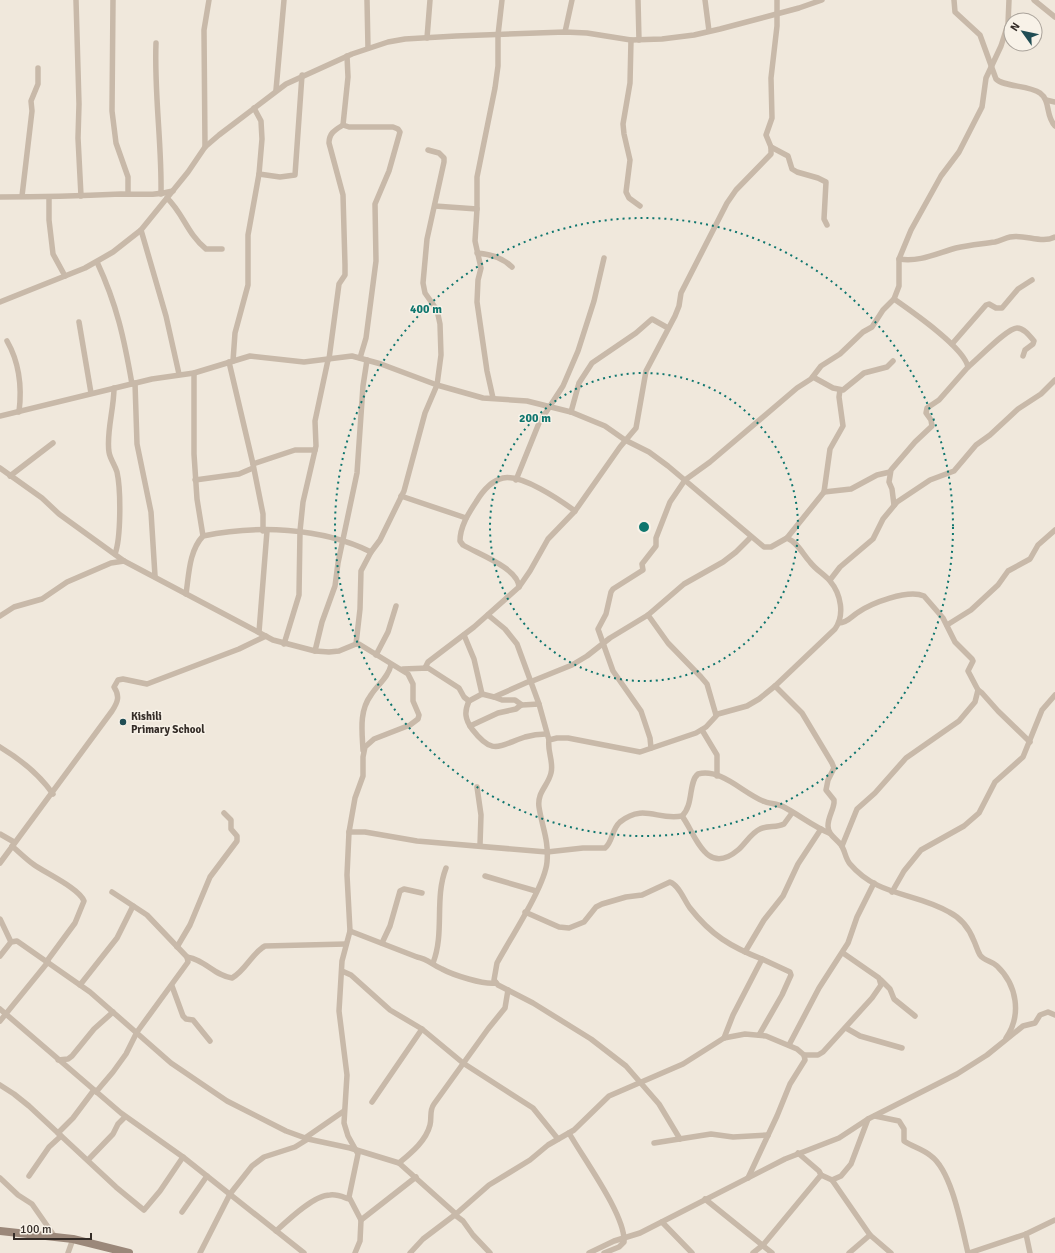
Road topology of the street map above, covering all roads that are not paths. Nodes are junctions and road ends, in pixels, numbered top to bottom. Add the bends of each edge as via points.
1 (76, 0) edge
2 (113, 0) edge
3 (209, 0) edge
4 (284, 0) edge
5 (367, 0) edge
6 (430, 0) edge
7 (502, 0) edge
8 (572, 0) edge
9 (638, 0) edge
10 (705, 0) edge
11 (777, 0) edge
12 (822, 0) edge
13 (954, 0) edge
14 (1009, 0) edge
15 (1034, 0) edge
16 (777, 13) junction
17 (1055, 17) edge
18 (709, 31) junction
19 (565, 32) junction
20 (498, 35) junction
21 (427, 38) junction
22 (631, 40) junction
23 (639, 40) junction
24 (156, 43) dead end
25 (368, 48) junction
26 (347, 56) junction
27 (991, 65) junction
28 (38, 68) dead end
29 (302, 75) junction
30 (276, 90) junction
31 (1046, 100) junction
32 (1055, 102) edge
33 (254, 108) junction
34 (343, 125) junction
35 (1055, 126) edge
36 (771, 146) junction
37 (205, 147) junction
38 (428, 150) dead end
39 (259, 174) junction
40 (173, 191) junction
41 (128, 194) junction
42 (161, 194) junction
43 (22, 196) junction
44 (81, 196) junction
45 (0, 197) edge
46 (49, 198) junction
47 (167, 198) junction
48 (435, 206) junction
49 (640, 206) dead end
50 (478, 209) junction
51 (827, 225) dead end
52 (141, 230) junction
53 (1055, 237) edge
54 (222, 249) dead end
55 (477, 253) junction
56 (604, 258) dead end
57 (899, 259) junction
58 (97, 262) junction
59 (512, 267) dead end
60 (65, 276) junction
61 (1032, 280) dead end
62 (894, 299) junction
63 (0, 302) edge
64 (79, 322) dead end
65 (668, 328) junction
66 (7, 341) dead end
67 (952, 344) junction
68 (1023, 356) dead end
69 (360, 358) junction
70 (329, 359) junction
71 (367, 360) junction
72 (231, 361) junction
73 (893, 361) dead end
74 (968, 367) junction
75 (194, 373) junction
76 (179, 374) junction
77 (813, 377) junction
78 (1055, 380) edge
79 (133, 384) junction
80 (437, 385) junction
81 (114, 388) junction
82 (840, 390) junction
83 (91, 393) junction
84 (493, 398) junction
85 (549, 408) junction
86 (19, 412) junction
87 (571, 412) junction
88 (0, 416) edge
89 (624, 440) junction
90 (53, 443) dead end
91 (315, 450) junction
92 (253, 466) junction
93 (0, 468) edge
94 (890, 472) junction
95 (10, 476) junction
96 (196, 480) junction
97 (516, 480) junction
98 (685, 480) junction
99 (824, 492) junction
100 (401, 496) junction
101 (894, 505) junction
102 (575, 511) junction
103 (466, 518) junction
104 (1055, 530) edge
105 (265, 531) junction
106 (300, 531) junction
107 (203, 536) junction
108 (751, 537) junction
109 (787, 538) junction
110 (343, 540) junction
111 (371, 552) junction
112 (115, 554) junction
113 (124, 561) junction
114 (155, 576) junction
115 (830, 580) junction
116 (519, 587) junction
117 (186, 594) junction
118 (396, 606) dead end
119 (488, 615) junction
120 (648, 615) junction
121 (0, 616) edge
122 (839, 623) junction
123 (947, 625) junction
124 (259, 632) junction
125 (464, 635) junction
126 (266, 636) junction
127 (284, 644) junction
128 (356, 644) junction
129 (604, 644) junction
130 (315, 651) junction
131 (376, 655) junction
132 (391, 665) junction
133 (425, 668) junction
134 (403, 669) junction
135 (530, 682) junction
136 (776, 686) junction
137 (978, 690) junction
138 (482, 694) junction
139 (1055, 695) edge
140 (494, 697) junction
141 (469, 700) junction
142 (540, 704) junction
143 (521, 705) junction
144 (716, 715) junction
145 (470, 726) junction
146 (702, 730) junction
147 (546, 734) junction
148 (549, 740) junction
149 (1030, 742) junction
150 (0, 748) edge
151 (651, 748) junction
152 (363, 752) junction
153 (717, 776) junction
154 (477, 787) dead end
155 (53, 794) junction
156 (792, 812) junction
157 (224, 813) dead end
158 (682, 816) junction
159 (821, 829) junction
160 (349, 832) junction
161 (829, 833) junction
162 (0, 834) edge
163 (13, 844) junction
164 (480, 845) junction
165 (842, 846) junction
166 (547, 852) junction
167 (0, 863) edge
168 (446, 868) dead end
169 (485, 876) dead end
170 (874, 883) junction
171 (536, 891) junction
172 (112, 892) dead end
173 (892, 892) junction
174 (422, 893) dead end
175 (133, 906) junction
176 (525, 912) junction
177 (0, 919) edge
178 (350, 931) junction
179 (12, 942) junction
180 (382, 943) junction
181 (346, 944) junction
182 (177, 947) junction
183 (745, 952) junction
184 (843, 953) junction
185 (0, 956) edge
186 (186, 957) junction
187 (762, 959) junction
188 (48, 961) junction
189 (433, 963) junction
190 (342, 971) junction
191 (881, 980) junction
192 (496, 983) junction
193 (80, 985) junction
194 (172, 986) junction
195 (508, 990) junction
196 (0, 1010) edge
197 (113, 1012) junction
198 (5, 1014) junction
199 (1055, 1015) edge
200 (915, 1016) dead end
201 (0, 1021) edge
202 (846, 1028) junction
203 (422, 1029) junction
204 (137, 1032) junction
205 (759, 1035) junction
206 (724, 1038) junction
207 (210, 1041) dead end
208 (1004, 1041) junction
209 (789, 1045) junction
210 (902, 1048) dead end
211 (804, 1055) junction
212 (58, 1060) junction
213 (463, 1063) junction
214 (642, 1083) junction
215 (0, 1085) edge
216 (95, 1091) junction
217 (372, 1102) dead end
218 (344, 1111) junction
219 (875, 1116) junction
220 (125, 1117) junction
221 (868, 1119) junction
222 (569, 1133) junction
223 (59, 1134) junction
224 (768, 1135) junction
225 (307, 1138) junction
226 (558, 1139) junction
227 (680, 1139) junction
228 (654, 1143) dead end
229 (357, 1150) junction
230 (798, 1153) junction
231 (183, 1157) junction
232 (88, 1160) junction
233 (399, 1163) junction
234 (821, 1175) junction
235 (29, 1176) dead end
236 (207, 1176) junction
237 (416, 1177) junction
238 (0, 1178) edge
239 (748, 1178) junction
240 (832, 1180) junction
241 (230, 1194) junction
242 (349, 1199) junction
243 (705, 1199) junction
244 (182, 1212) dead end
245 (455, 1214) junction
246 (361, 1220) junction
247 (1055, 1220) edge
248 (662, 1222) junction
249 (0, 1231) edge
250 (276, 1231) junction
251 (870, 1234) junction
252 (1026, 1234) junction
253 (55, 1237) junction
254 (625, 1237) junction
255 (73, 1239) junction
256 (763, 1245) junction
257 (603, 1246) junction
258 (68, 1253) edge
259 (129, 1253) edge
260 (200, 1253) edge
261 (304, 1253) edge
262 (355, 1253) edge
263 (410, 1253) edge
264 (490, 1253) edge
265 (588, 1253) edge
266 (606, 1253) edge
267 (692, 1253) edge
268 (753, 1253) edge
269 (772, 1253) edge
270 (849, 1253) edge
271 (891, 1253) edge
272 (969, 1253) edge
273 (1030, 1253) edge

1 - 44 street
2 - 41 street via 112,111 116,143 128,177
3 - 37 street via 204,30
4 - 30 street
5 - 25 street
6 - 21 street
7 - 20 street
8 - 19 street
9 - 23 street
10 - 18 street
11 - 16 street
12 - 16 street
13 - 27 street via 955,12 978,32
14 - 27 street via 1008,24
15 - 17 street
16 - 18 street
16 - 36 street via 771,78 772,118 766,135
18 - 23 street via 662,40
19 - 20 street
19 - 22 street
20 - 21 street
20 - 50 street via 495,88 476,177
21 - 25 street via 405,39
22 - 23 street
22 - 49 street via 629,90 623,124 630,160 626,192 629,198
24 - 42 street
25 - 26 street
26 - 29 street
26 - 34 street via 348,77
27 - 31 street via 998,81 1035,90
27 - 57 street via 985,82 982,107 959,152 941,176 920,214
28 - 43 street via 38,84 31,101
29 - 30 street
29 - 39 street via 295,174 280,177
30 - 33 street
31 - 32 street
31 - 35 street via 1049,118
33 - 37 street
33 - 39 street via 262,129
34 - 69 street via 393,127 400,132 389,170 375,204 376,261 366,338
34 - 70 street via 331,133 329,138 343,195 346,266 345,275 339,284
36 - 51 street via 788,156 792,169 826,182 824,219
36 - 65 street via 768,158 736,190 724,208 681,293 679,306
37 - 40 street
38 - 48 street via 439,153 444,158
39 - 72 street via 248,235 248,285 235,333
40 - 42 street
40 - 47 street
41 - 42 street
41 - 44 street
43 - 45 street
43 - 46 street
44 - 46 street
46 - 60 street via 53,254
47 - 52 street
47 - 54 street via 173,203 198,242 206,249
48 - 50 street
48 - 80 street via 427,239 424,283 425,292 438,310 440,324
50 - 55 street via 474,241
52 - 58 street
52 - 76 street via 166,316
53 - 57 street via 1048,240 1011,237 956,248 930,258
55 - 59 street via 500,258
55 - 84 street via 481,268 477,302
56 - 85 street via 584,333 563,386
57 - 62 street via 899,286
58 - 60 street
58 - 79 street via 122,327
60 - 63 street
61 - 67 street via 1018,289 1002,308 986,305
62 - 67 street
62 - 77 street via 872,327 840,354 821,366
64 - 83 street
65 - 87 street via 652,319 592,363 579,383
65 - 89 street via 645,375 638,423
66 - 86 street via 13,352 19,377
67 - 74 street via 967,362
68 - 74 street via 1034,341 1023,330 1017,328 1008,332
69 - 70 street via 346,356
69 - 71 street
70 - 72 street via 304,362 250,356
70 - 91 street via 315,421
71 - 80 street
71 - 110 street via 357,472
72 - 75 street
72 - 92 street
73 - 82 street via 887,367 864,373 850,386
74 - 94 street via 939,400 927,408 926,413 932,426
75 - 76 street
75 - 96 street
76 - 79 street
77 - 82 street
77 - 98 street
78 - 101 street via 976,445 954,471 920,486
79 - 81 street
79 - 114 street via 137,444 151,512
80 - 84 street via 483,398
80 - 100 street via 425,413
81 - 83 street
81 - 112 street via 109,449 118,484 119,540
82 - 99 street via 843,426 830,449
83 - 86 street
84 - 85 street via 527,401
85 - 87 street
85 - 97 street via 539,423
86 - 88 street
87 - 89 street via 605,426
89 - 98 street via 649,452
89 - 102 street
90 - 95 street
91 - 92 street via 295,450
91 - 106 street via 303,502
92 - 96 street via 239,474
92 - 105 street
93 - 95 street
94 - 99 street via 877,475 851,489
94 - 101 street via 889,482
95 - 112 street
96 - 107 street via 196,499
97 - 102 street via 541,490
97 - 103 street via 502,478 488,486
98 - 108 street
98 - 129 street via 670,502 656,538 656,546 642,564 644,570 611,592 606,614 598,629
99 - 109 street
100 - 103 street
100 - 111 street via 380,540
101 - 115 street via 883,519 873,539 840,567
102 - 116 street via 548,540
103 - 116 street via 461,544 510,570
104 - 123 street via 1038,545 1030,559 1008,570 998,585 971,610
105 - 106 street
105 - 107 street
105 - 124 street
106 - 110 street
106 - 127 street via 299,595
107 - 117 street via 195,546 191,559
108 - 109 street via 767,548
108 - 120 street via 723,562 677,589
109 - 115 street
110 - 111 street
110 - 130 street via 335,586
111 - 128 street via 362,571
112 - 113 street
113 - 114 street
113 - 121 street via 67,582 42,599 19,605
114 - 117 street
115 - 122 street via 840,600
116 - 119 street
117 - 124 street
118 - 131 street via 388,632
119 - 125 street
119 - 135 street via 514,640
120 - 129 street
120 - 144 street via 668,643 707,684
122 - 123 street via 889,597 916,594 924,596 938,610
122 - 136 street
123 - 137 street via 955,642 973,661 968,671
124 - 126 street
125 - 133 street via 428,662
125 - 138 street via 474,659
126 - 127 street
126 - 155 street via 147,684 118,680 114,687 118,693 116,705
127 - 130 street
128 - 130 street via 335,652
128 - 131 street via 370,649
129 - 135 street via 572,665
129 - 151 street via 613,671 642,711
131 - 132 street
132 - 134 street
132 - 152 street via 388,675 371,695 363,712
133 - 134 street
133 - 141 street via 459,688
134 - 152 street via 413,684 413,701 419,715 418,719 410,725 374,738
135 - 140 street
135 - 142 street
136 - 144 street via 747,706
136 - 161 street via 802,714 834,768 826,785 826,790 834,800 828,819
137 - 149 street
137 - 165 street via 974,702 959,720 906,758 857,809
138 - 140 street
138 - 141 street
139 - 149 street via 1042,710
140 - 143 street via 515,700
141 - 145 street via 465,714
142 - 143 street
142 - 147 street
143 - 145 street
144 - 146 street
145 - 147 street via 485,743 495,748 524,737
146 - 151 street
146 - 153 street via 718,755
147 - 148 street
148 - 151 street via 568,738 634,752
148 - 166 street via 551,775 539,797
149 - 173 street via 1022,757 995,782 979,813 964,826 921,850 904,871
150 - 155 street via 34,771
152 - 160 street via 363,776 355,798
153 - 156 street via 764,802 776,804
153 - 158 street via 704,773 696,775 689,805
154 - 164 street via 481,815
155 - 163 street
156 - 158 street via 784,824 759,829 736,851 720,859 712,858 701,849
156 - 159 street
157 - 182 street via 231,820 231,829 237,836 237,841 210,877 190,925
158 - 166 street via 635,813 614,828 605,848
159 - 161 street
159 - 183 street via 798,864 783,896 764,920
160 - 164 street via 365,832 417,841
160 - 178 street via 347,875
161 - 165 street
162 - 163 street
163 - 167 street
163 - 188 street via 32,863 75,891 84,901 75,923
164 - 166 street
165 - 170 street via 848,862
166 - 171 street via 546,870
168 - 189 street via 440,888 440,928
169 - 171 street
170 - 173 street
170 - 184 street
171 - 176 street
172 - 175 street
173 - 208 street via 938,906 960,919 967,927 981,956 998,968 1009,981 1014,994 1015,1014 1014,1025
174 - 180 street via 404,889 400,891
175 - 182 street via 147,915
175 - 193 street via 115,941
176 - 183 street via 559,927 576,926 584,922 596,907 602,904 642,895 670,882 711,932
176 - 192 street via 497,963
177 - 179 street
178 - 180 street
178 - 181 street
179 - 185 street
179 - 188 street via 17,941
180 - 189 street
181 - 186 street via 265,946 232,978
181 - 190 street
182 - 186 street
183 - 187 street
184 - 191 street
184 - 209 street via 819,988
186 - 194 street via 187,965
187 - 205 street via 790,972 791,975
187 - 206 street
188 - 193 street
188 - 198 street
189 - 192 street via 438,968 483,983
190 - 203 street via 354,977 390,1010
190 - 218 street via 339,1011 347,1075
191 - 200 street via 890,989 894,1000
191 - 202 street via 878,991
192 - 195 street
193 - 197 street
194 - 204 street
194 - 207 street via 183,1016 193,1020
195 - 213 street via 505,1008
195 - 214 street via 534,1003 591,1039 626,1066
196 - 198 street
197 - 204 street
197 - 212 street via 94,1029 72,1056
198 - 201 street
198 - 212 street
199 - 208 street via 1048,1012 1040,1015 1035,1023 1023,1026
202 - 210 street via 860,1036
202 - 211 street via 821,1054
203 - 213 street
203 - 217 street
204 - 216 street via 121,1060
204 - 225 street via 171,1063 227,1101 286,1131
205 - 206 street via 734,1035
205 - 209 street
206 - 214 street via 683,1064
208 - 219 street via 957,1074
209 - 211 street
211 - 224 street via 803,1064 790,1084
212 - 216 street
213 - 226 street via 534,1108
213 - 233 street via 430,1110 430,1126 424,1138 413,1152
214 - 222 street via 609,1096 586,1120
214 - 227 street via 659,1104
215 - 223 street via 14,1094
216 - 220 street
216 - 223 street
218 - 225 street
218 - 229 street via 346,1131
219 - 221 street
219 - 272 street via 899,1121 904,1129 903,1140 935,1160 956,1202
220 - 231 street
220 - 232 street
221 - 230 street via 839,1138
221 - 240 street via 851,1164 841,1176
222 - 226 street
222 - 254 street via 618,1216
223 - 232 street
223 - 235 street
224 - 227 street via 733,1137 716,1134
224 - 239 street
225 - 229 street
225 - 241 street via 295,1146 264,1157 242,1177
226 - 245 street via 489,1185
227 - 228 street
229 - 233 street
229 - 242 street via 357,1166
230 - 234 street
230 - 239 street
231 - 232 street via 144,1210
231 - 236 street
233 - 237 street
234 - 240 street
234 - 256 street
236 - 241 street
236 - 244 street
237 - 245 street
237 - 246 street
238 - 253 street via 32,1204
239 - 243 street
240 - 251 street
241 - 250 street
241 - 260 street
242 - 246 street
242 - 250 street via 330,1194 324,1196 302,1209
243 - 248 street
243 - 256 street
245 - 263 street via 423,1239
245 - 264 street
246 - 262 street via 360,1242
247 - 252 street
248 - 254 street
248 - 267 street
249 - 253 main road
250 - 261 street
251 - 270 street
251 - 271 street
252 - 272 street
252 - 273 street
253 - 255 main road
254 - 257 street
254 - 266 street via 622,1244
255 - 258 street
255 - 259 main road
256 - 268 street
256 - 269 street
257 - 265 street
257 - 266 street

